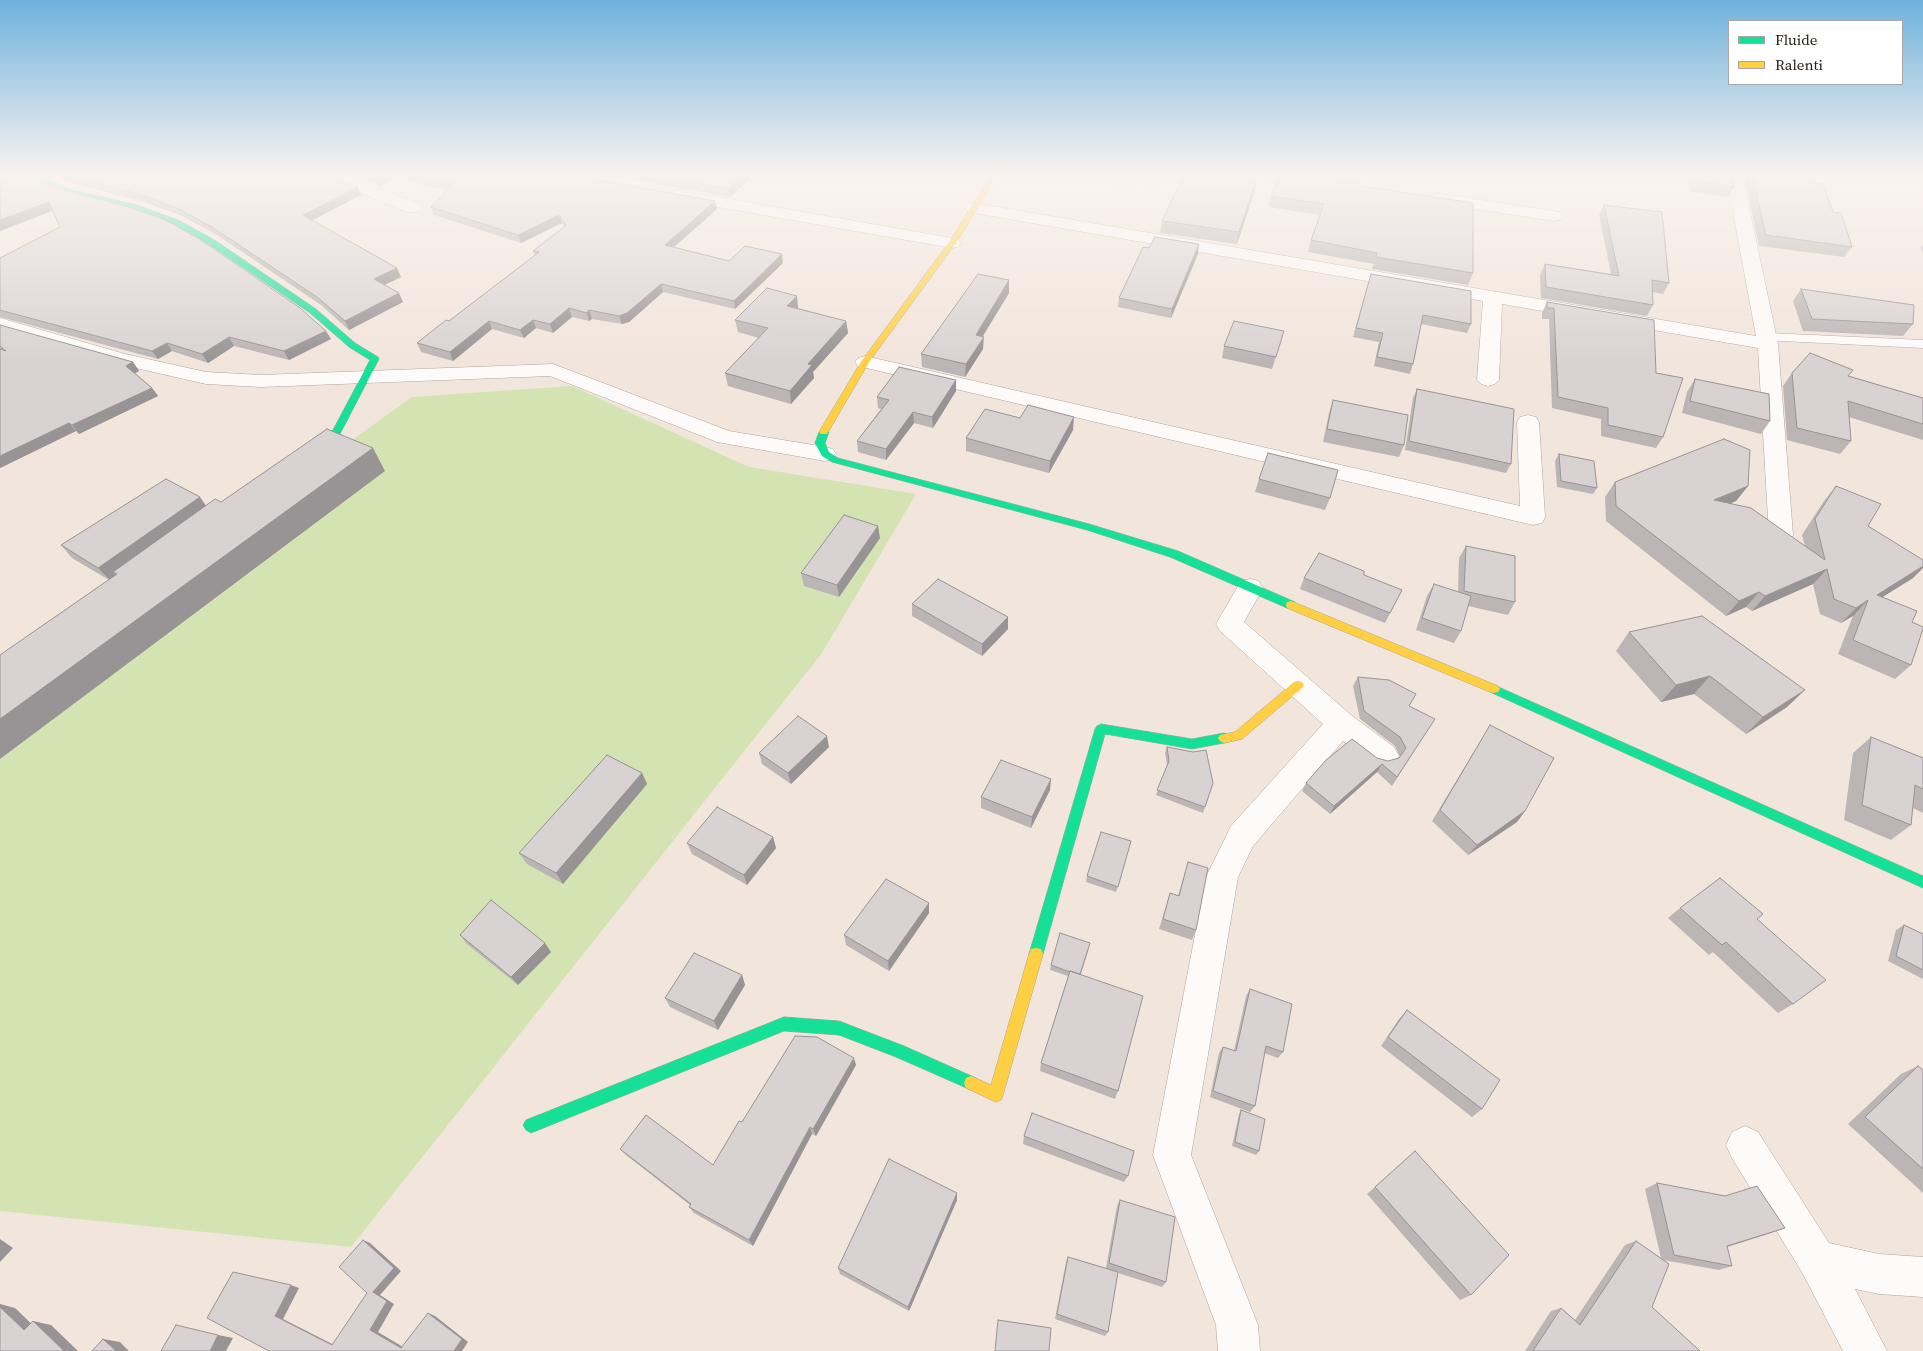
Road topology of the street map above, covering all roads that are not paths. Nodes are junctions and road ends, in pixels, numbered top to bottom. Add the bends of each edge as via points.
1 (202, 237) edge
2 (913, 237) edge
3 (956, 237) edge
4 (1143, 237) edge
5 (1746, 237) edge
6 (952, 244) junction
7 (1493, 297) junction
8 (0, 324) edge
9 (1767, 341) junction
10 (1923, 344) edge
11 (865, 362) junction
12 (367, 376) junction
13 (1488, 380) dead end
14 (1528, 422) dead end
15 (825, 454) junction
16 (296, 461) edge
17 (1781, 536) edge
18 (1250, 588) junction
19 (1298, 685) junction
20 (1341, 723) junction
21 (1384, 756) dead end
22 (1923, 882) edge
23 (531, 1125) dead end
24 (1745, 1145) dead end
25 (1817, 1260) junction
26 (1923, 1277) edge
27 (1239, 1351) edge
28 (1866, 1351) edge

1 - 12 street via 312,311 352,345 375,359
2 - 6 street
3 - 6 street
4 - 7 street
5 - 9 street
6 - 11 street
7 - 9 street
7 - 13 street
8 - 12 street via 121,359 206,378 261,381
9 - 10 lane via 1841,339
9 - 17 street
11 - 14 street via 1533,516
11 - 15 street via 823,436 820,443
12 - 15 street via 553,370 725,437
12 - 16 street via 337,432
15 - 18 street via 835,460 1089,527 1174,554
18 - 19 street via 1229,624
18 - 22 street via 1512,697
19 - 20 street
19 - 23 street via 1238,736 1192,744 1101,729 996,1095 839,1028 784,1024
20 - 21 street
20 - 27 street via 1242,836 1222,877 1172,1155 1237,1325
24 - 25 street
25 - 26 street via 1879,1274
25 - 28 street

